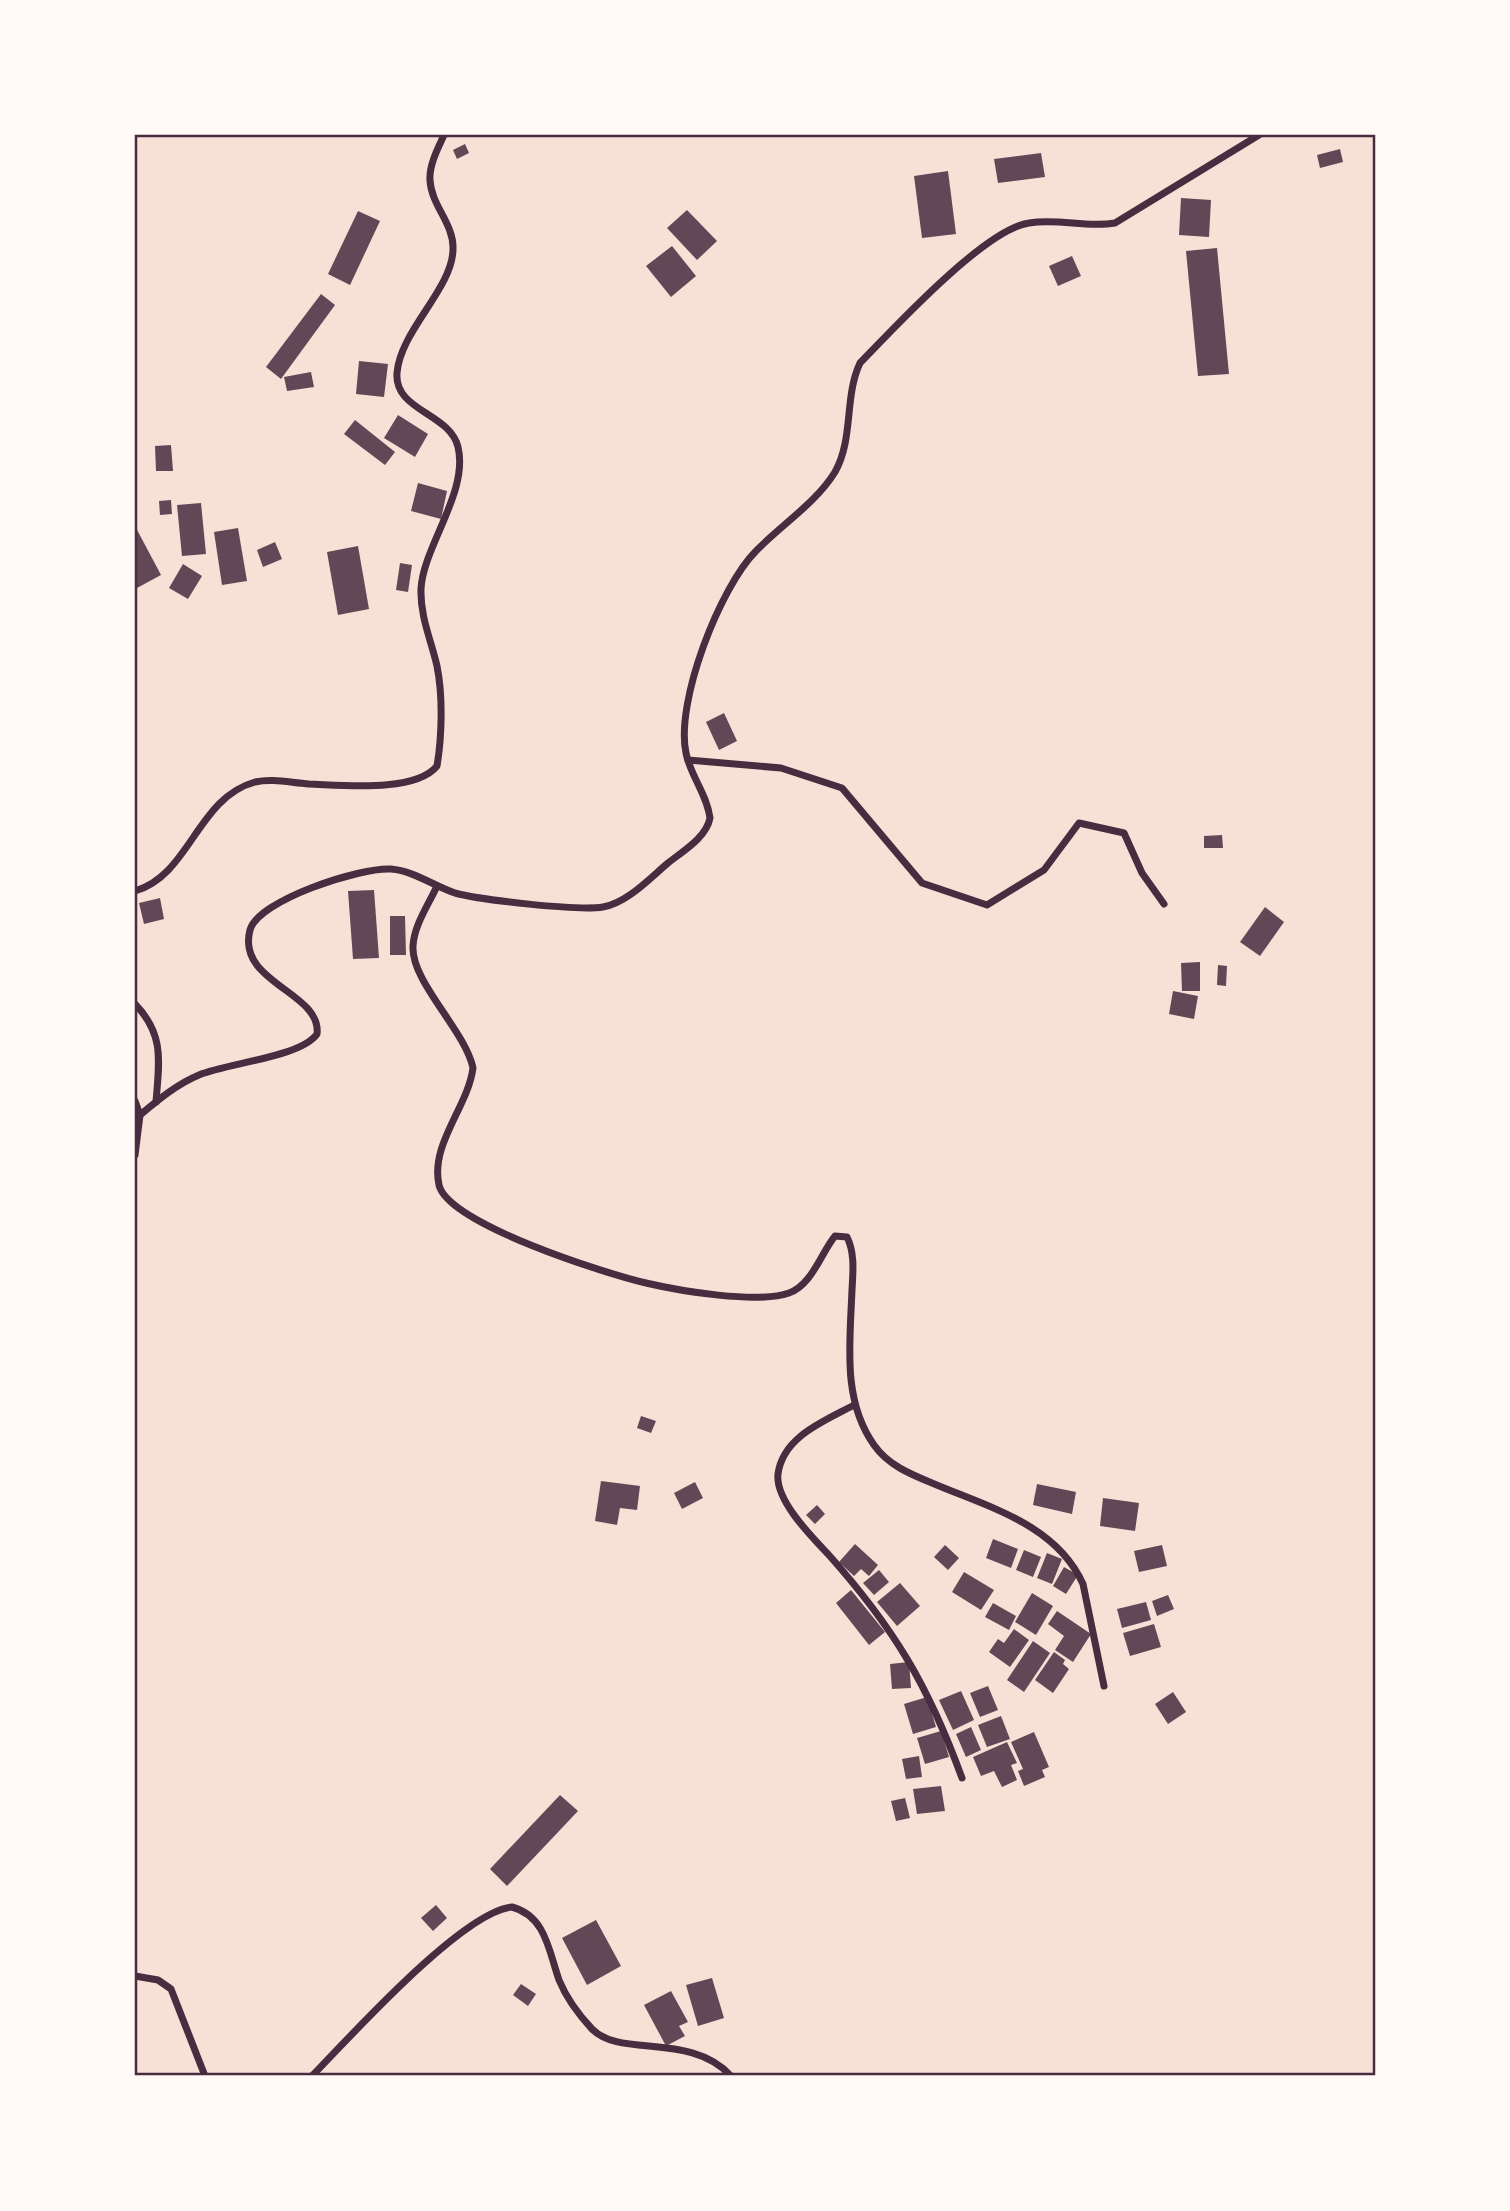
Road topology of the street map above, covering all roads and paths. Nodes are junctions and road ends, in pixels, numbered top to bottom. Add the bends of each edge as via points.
1 (444, 135) edge
2 (1259, 135) edge
3 (688, 760) junction
4 (437, 886) junction
5 (135, 891) edge
6 (1164, 904) dead end
7 (135, 1004) edge
8 (135, 1101) edge
9 (156, 1102) junction
10 (141, 1115) junction
11 (135, 1155) edge
12 (854, 1405) junction
13 (1104, 1686) dead end
14 (962, 1778) dead end
15 (135, 1976) edge
16 (205, 2076) edge
17 (312, 2076) edge
18 (731, 2076) edge

1 - 5 street via 430,181 453,238 452,260 414,329 397,375 402,394 454,435 460,455 444,525 421,587 440,685 437,766 418,781 309,784 270,780 240,788 210,812 157,881
2 - 3 street via 1115,223 1096,226 1056,221 1009,229 927,295 860,363 845,447 834,473 756,551 726,593 693,672 684,743
3 - 4 street via 707,804 708,825 637,889 616,902 599,908 529,903 462,895
3 - 6 street via 781,768 842,788 922,883 986,905 1044,870 1079,822 1124,833 1142,873
4 - 9 street via 407,873 368,870 262,912 250,931 254,957 271,982 309,1008 317,1034 301,1046 200,1075
4 - 12 street via 415,934 414,956 473,1068 442,1153 439,1186 449,1202 499,1231 602,1270 716,1295 788,1293 809,1276 835,1236 848,1237 853,1266 850,1349
7 - 9 street via 155,1030
8 - 10 street
9 - 10 street
10 - 11 street
12 - 13 street via 867,1434 888,1461 1043,1534 1068,1556 1083,1584
12 - 14 street via 799,1438 780,1461 778,1478 806,1531 871,1604 918,1673
15 - 16 street via 158,1980 171,1989
17 - 18 street via 400,1985 491,1913 512,1907 534,1920 543,1932 560,1981 594,2031 615,2042 677,2047

